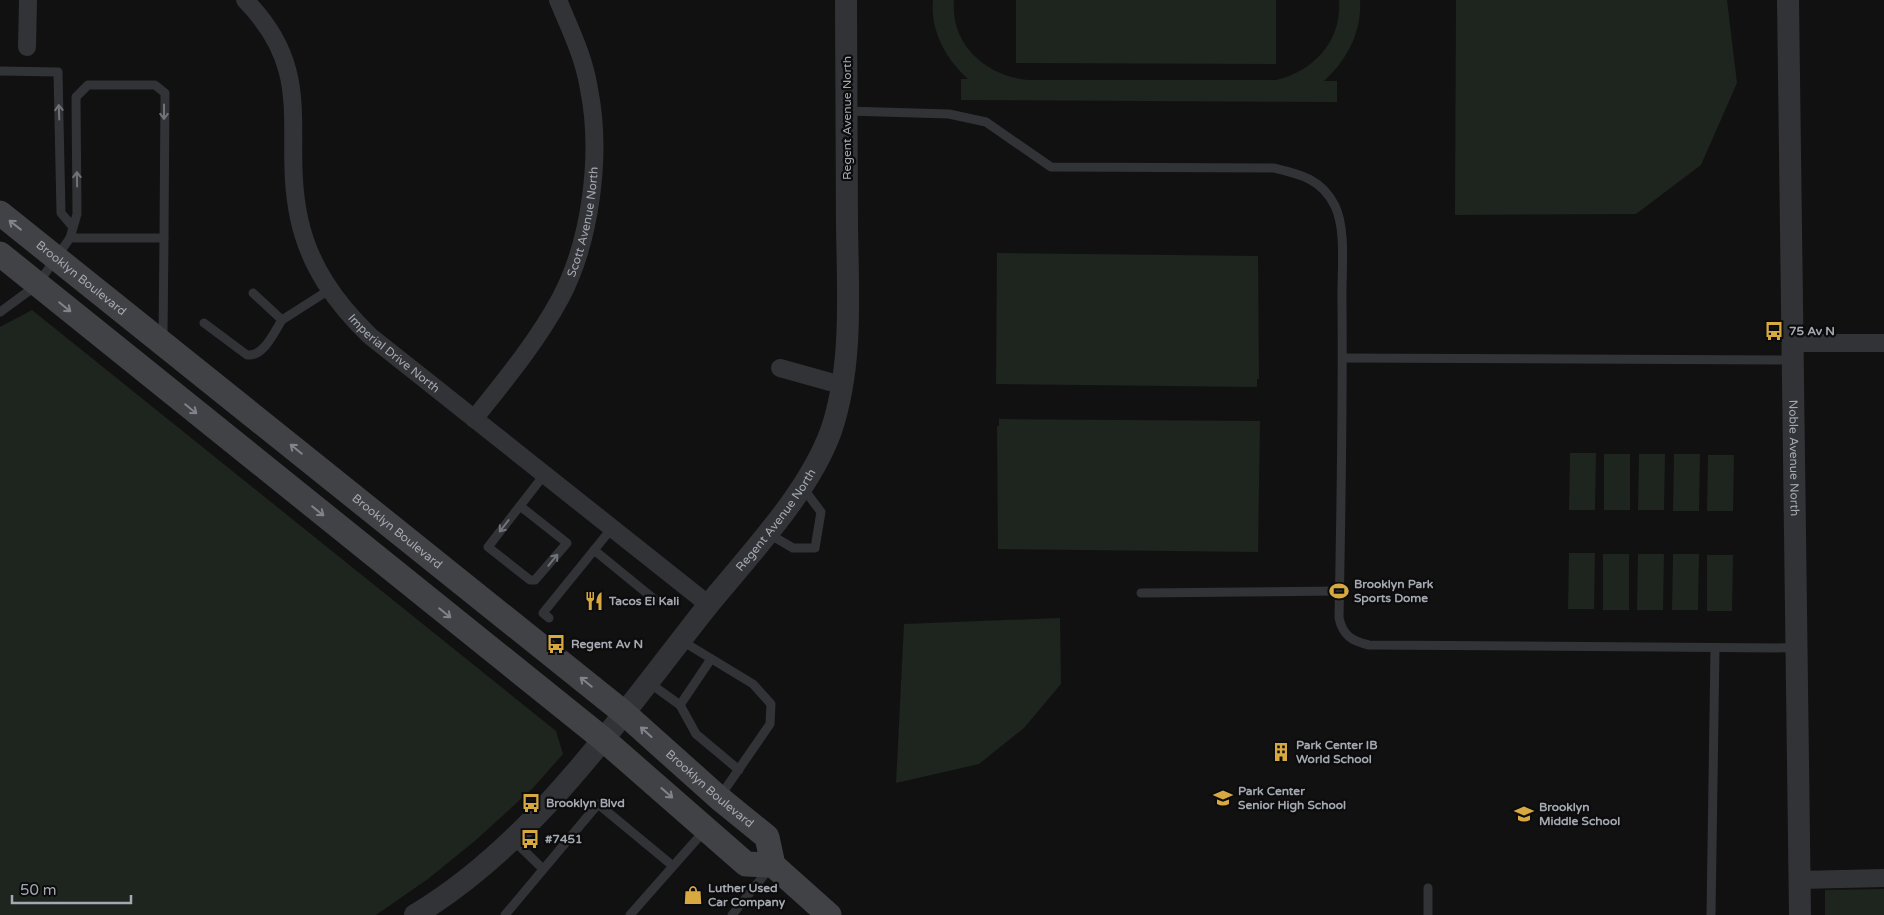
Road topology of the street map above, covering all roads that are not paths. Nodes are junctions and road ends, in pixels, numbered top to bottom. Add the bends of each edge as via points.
1 (28, 0) edge
2 (245, 0) edge
3 (558, 0) edge
4 (846, 0) edge
5 (1788, 0) edge
6 (27, 47) dead end
7 (0, 71) edge
8 (847, 111) junction
9 (0, 213) edge
10 (73, 227) junction
11 (164, 238) junction
12 (64, 248) junction
13 (0, 254) edge
14 (37, 285) junction
15 (329, 290) junction
16 (253, 294) dead end
17 (0, 312) edge
18 (282, 320) junction
19 (204, 323) dead end
20 (163, 343) junction
21 (1884, 343) edge
22 (1793, 352) junction
23 (1343, 358) junction
24 (780, 368) dead end
25 (841, 385) junction
26 (474, 419) junction
27 (544, 475) junction
28 (801, 486) junction
29 (520, 506) junction
30 (612, 528) junction
31 (768, 532) junction
32 (594, 550) junction
33 (1340, 591) junction
34 (1141, 593) dead end
35 (654, 599) dead end
36 (708, 606) junction
37 (549, 618) dead end
38 (681, 641) junction
39 (1715, 648) junction
40 (1796, 648) junction
41 (711, 659) junction
42 (648, 682) junction
43 (680, 705) junction
44 (624, 713) junction
45 (603, 739) junction
46 (739, 770) junction
47 (719, 798) junction
48 (707, 828) junction
49 (512, 839) junction
50 (772, 865) junction
51 (674, 866) junction
52 (542, 868) junction
53 (1884, 878) edge
54 (1800, 880) junction
55 (1428, 888) dead end
56 (415, 915) edge
57 (505, 915) edge
58 (630, 915) edge
59 (732, 915) edge
60 (829, 915) edge
61 (1428, 915) edge
62 (1711, 915) edge
63 (1800, 915) edge

1 - 6 street
2 - 15 street, Imperial Drive North via 268,26 282,52 292,82 294,183 299,218 309,252
3 - 26 street, Scott Avenue North via 583,62 594,119 592,168 582,246 561,297 539,334
4 - 8 street, Regent Avenue North
5 - 22 street, Noble Avenue North
10 -> 7 lane via 61,213 58,72
8 - 23 lane via 949,114 986,122 1051,166 1274,168 1306,176 1325,189 1335,207 1341,229
8 - 25 street, Regent Avenue North via 848,313
12 -> 9 main road, Brooklyn Boulevard
10 -> 11 lane via 77,214 76,97 88,85 155,85 164,93
10 - 12 lane
11 - 12 lane
11 - 20 lane
12 - 14 lane
12 - 20 main road, Brooklyn Boulevard
13 - 14 main road
14 - 17 lane
14 -> 45 main road
15 - 18 lane
15 - 26 street, Imperial Drive North via 344,311 370,336
16 - 18 lane
18 - 19 lane via 254,356
44 -> 20 main road, Brooklyn Boulevard
21 - 22 street
22 - 23 lane
22 - 40 street, Noble Avenue North
23 - 33 lane
24 - 25 street
25 - 28 street, Regent Avenue North via 831,431
26 - 27 street, Imperial Drive North
27 - 29 lane
27 - 30 street, Imperial Drive North
28 - 31 street, Regent Avenue North
28 - 31 lane via 821,512 815,548 793,548
29 -> 29 lane via 488,547 534,580 567,542
30 - 32 lane
30 - 36 street, Imperial Drive North
31 - 36 street, Regent Avenue North
32 - 35 lane
32 - 37 lane via 543,613
33 - 34 lane
33 - 39 lane via 1342,630 1356,642 1369,645
36 - 38 street, Regent Avenue North
38 - 41 lane
38 - 42 street, Regent Avenue North
39 - 40 lane
39 - 62 lane
40 - 54 street, Noble Avenue North
41 - 43 lane
41 - 46 lane via 753,684 771,704 770,724
42 - 43 lane
42 - 44 street, Regent Avenue North
43 - 46 lane via 696,734
44 - 45 street, Regent Avenue North
47 -> 44 main road, Brooklyn Boulevard
45 -> 48 main road
45 - 49 street, Regent Avenue North
46 - 47 lane
47 - 50 main road, Brooklyn Boulevard via 766,837
48 - 50 main road via 746,864
48 - 51 lane
49 - 52 lane
49 - 56 street, Regent Avenue North via 447,896
50 - 59 lane
50 - 60 main road
51 - 52 lane via 598,804
51 - 58 lane
52 - 57 lane
53 - 54 street
54 - 63 street, Noble Avenue North
55 - 61 lane

